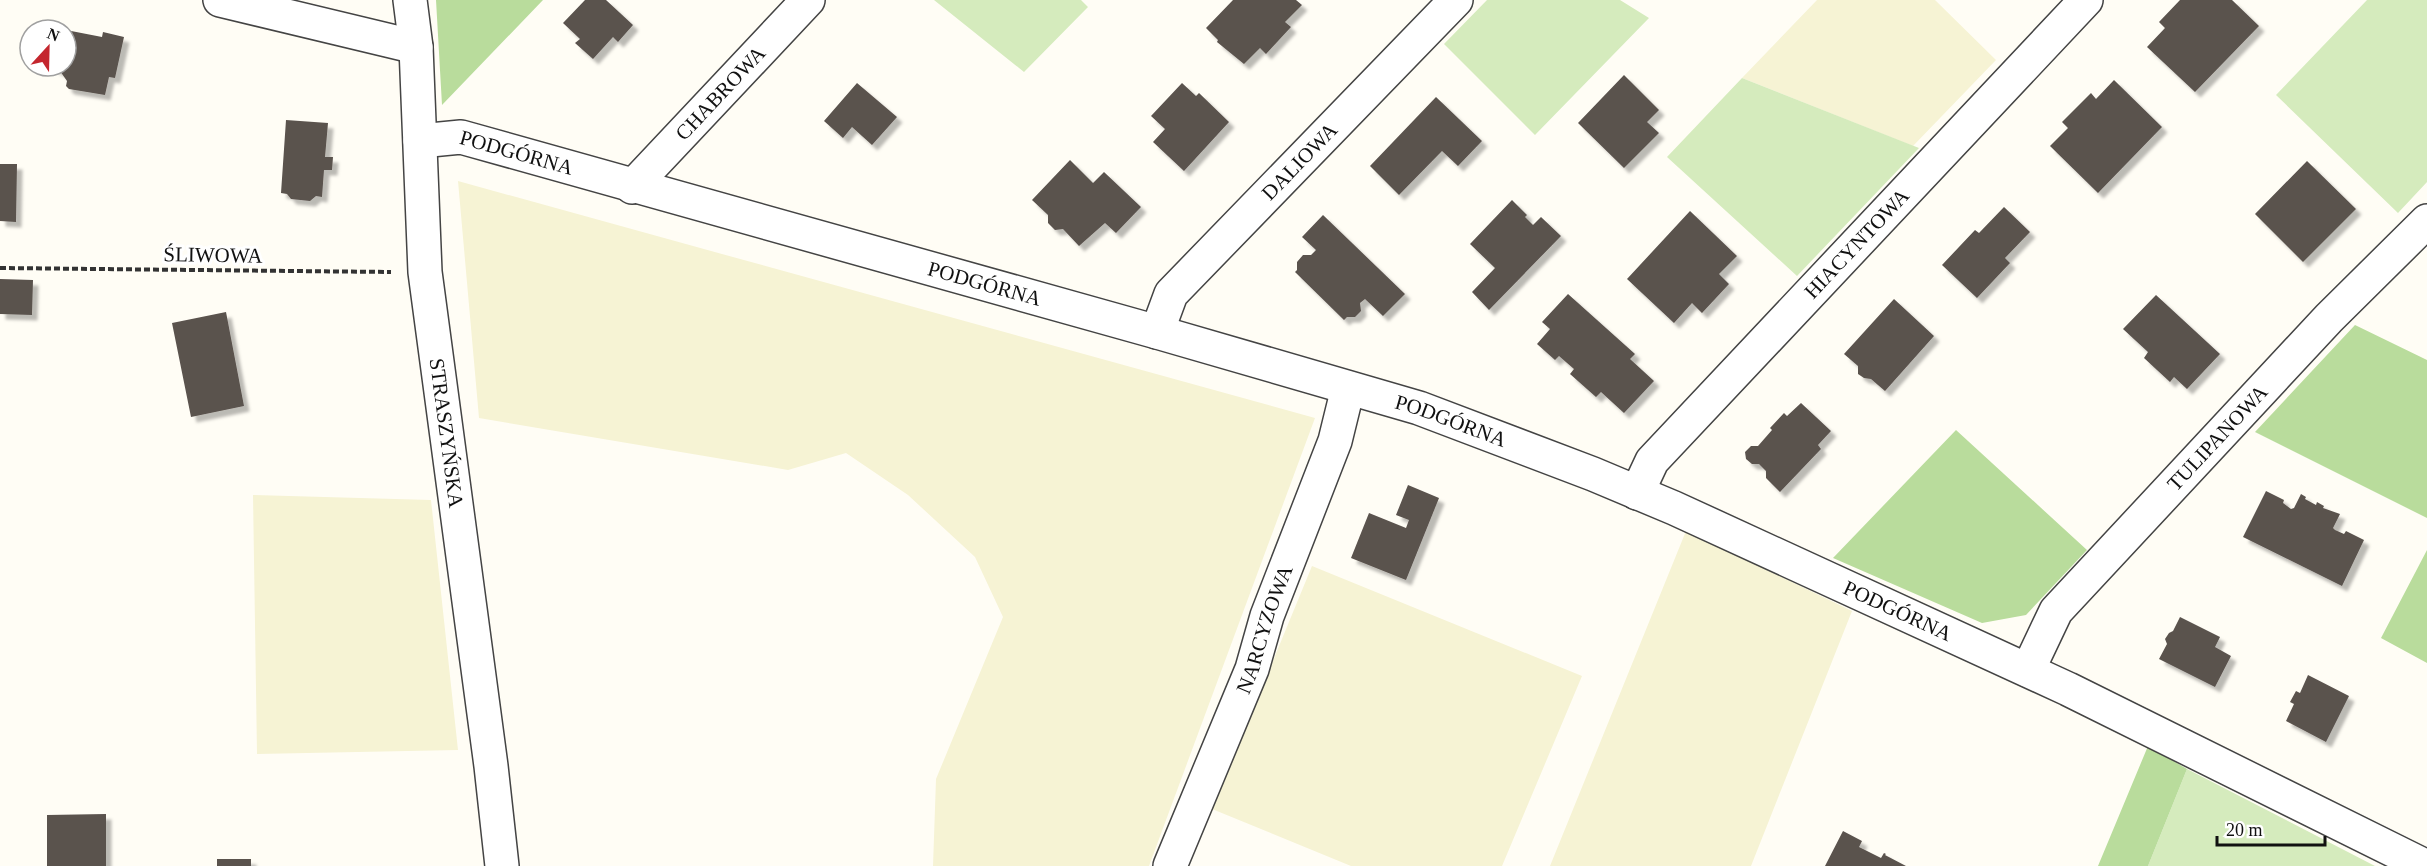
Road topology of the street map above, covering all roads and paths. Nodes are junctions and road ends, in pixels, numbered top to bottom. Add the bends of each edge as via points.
1 (220, 0) edge
2 (410, 0) edge
3 (808, 0) edge
4 (1456, 0) edge
5 (2086, 0) edge
6 (416, 47) junction
7 (420, 141) junction
8 (632, 187) junction
9 (2427, 221) edge
10 (0, 268) edge
11 (425, 272) junction
12 (1157, 332) junction
13 (1348, 388) junction
14 (1637, 493) junction
15 (2028, 670) junction
16 (502, 866) edge
17 (1170, 866) edge
18 (2425, 866) edge

1 - 6 street
2 - 6 street, STRASZYŃSKA
3 - 8 street, CHABROWA
4 - 12 street, DALIOWA via 1171,294
5 - 14 street, HIACYNTOWA via 1652,461
6 - 7 street, STRASZYŃSKA
7 - 8 street, PODGÓRNA via 461,137
7 - 11 street, STRASZYŃSKA
8 - 12 street, PODGÓRNA
9 - 15 street, TULIPANOWA via 2329,318 2056,610
10 - 11 path, ŚLIWOWA
11 - 16 street, STRASZYŃSKA
12 - 13 street, PODGÓRNA
13 - 14 street, PODGÓRNA via 1419,408
13 - 17 street, NARCYZOWA via 1335,441 1267,616 1252,669
14 - 15 street, PODGÓRNA
15 - 18 street, PODGÓRNA

